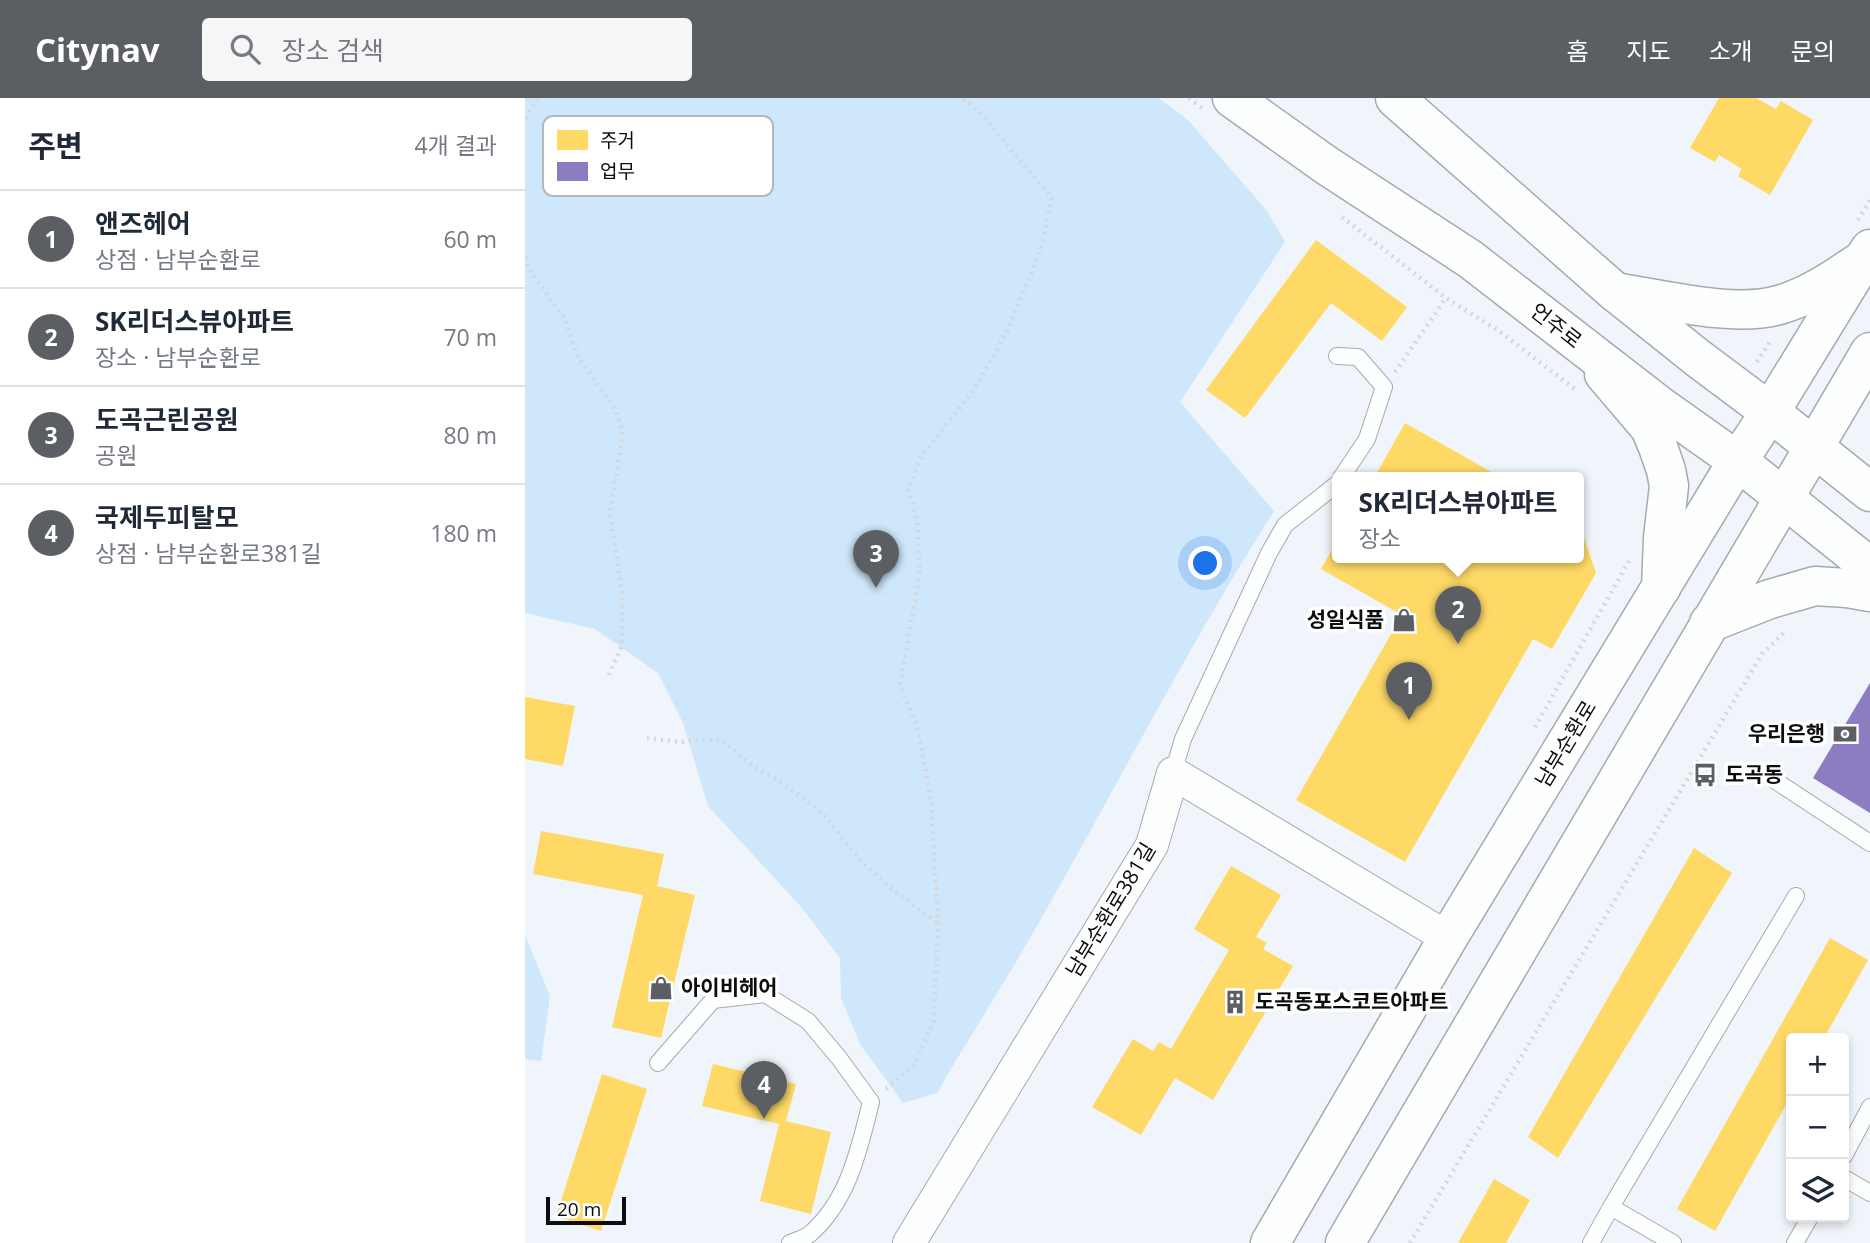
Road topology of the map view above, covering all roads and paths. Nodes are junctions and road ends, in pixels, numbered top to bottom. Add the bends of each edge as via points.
1 (538, 98) edge
2 (963, 98) edge
3 (1188, 98) edge
4 (1395, 98) edge
5 (1221, 106) edge
6 (525, 118) edge
7 (1336, 213) dead end
8 (1867, 254) edge
9 (525, 257) edge
10 (1615, 292) junction
11 (1445, 298) junction
12 (1578, 342) junction
13 (1870, 352) edge
14 (1337, 356) dead end
15 (1384, 387) junction
16 (1582, 395) dead end
17 (1770, 412) junction
18 (1814, 448) junction
19 (1739, 462) junction
20 (1345, 472) edge
21 (1332, 488) edge
22 (1870, 492) edge
23 (1783, 497) junction
24 (1870, 567) edge
25 (1661, 588) junction
26 (1870, 592) edge
27 (1709, 624) junction
28 (1791, 625) dead end
29 (609, 675) dead end
30 (647, 738) dead end
31 (1762, 772) dead end
32 (1173, 773) junction
33 (1870, 843) edge
34 (1796, 896) dead end
35 (938, 923) junction
36 (1448, 937) junction
37 (659, 1063) dead end
38 (871, 1102) junction
39 (1870, 1107) edge
40 (1849, 1147) edge
41 (1849, 1181) edge
42 (1870, 1193) edge
43 (1611, 1207) junction
44 (1807, 1222) edge
45 (790, 1243) edge
46 (909, 1243) edge
47 (1270, 1243) edge
48 (1345, 1243) edge
49 (1410, 1243) edge
50 (1591, 1243) edge
51 (1673, 1243) edge
52 (1795, 1243) edge

1 - 6 path
2 - 35 path via 1052,198 1040,252 1007,332 974,390 922,455 908,489 917,520 920,572 900,685 917,726 930,800
3 - 5 path
4 - 10 main road
5 - 12 main road, 언주로 via 1326,165 1470,259
7 - 11 path
8 - 10 main road via 1820,288 1765,308 1730,309
8 - 17 main road, 남부순환로
9 - 29 path via 565,319 578,356 615,409 623,432 610,513 623,599 621,646
10 - 17 main road
11 - 15 path
11 - 16 path via 1499,331
12 - 19 main road, 언주로
12 - 25 main road via 1650,428 1658,447 1669,486
13 - 18 main road
14 - 15 lane via 1359,357
15 - 20 lane via 1367,439
17 - 18 main road
17 - 19 main road, 남부순환로
18 - 22 main road
18 - 23 main road
19 - 23 main road, 언주로
19 - 25 main road, 남부순환로
21 - 32 lane via 1285,525 1269,553 1183,739
23 - 24 main road, 언주로
23 - 27 main road
25 - 36 main road, 남부순환로
26 - 27 main road via 1815,586
27 - 48 main road
28 - 49 path via 1762,654
30 - 35 path via 680,742 720,739 823,814 861,860
31 - 33 lane
32 - 36 street
32 - 46 street, 남부순환로381길 via 1152,845
34 - 43 lane
35 - 38 path via 934,1020 915,1064
36 - 47 main road, 남부순환로
37 - 38 lane via 713,1000 765,994 808,1021
38 - 45 lane via 855,1164 835,1206 808,1236
39 - 40 lane
41 - 42 lane
43 - 50 lane
43 - 51 lane
44 - 52 lane

